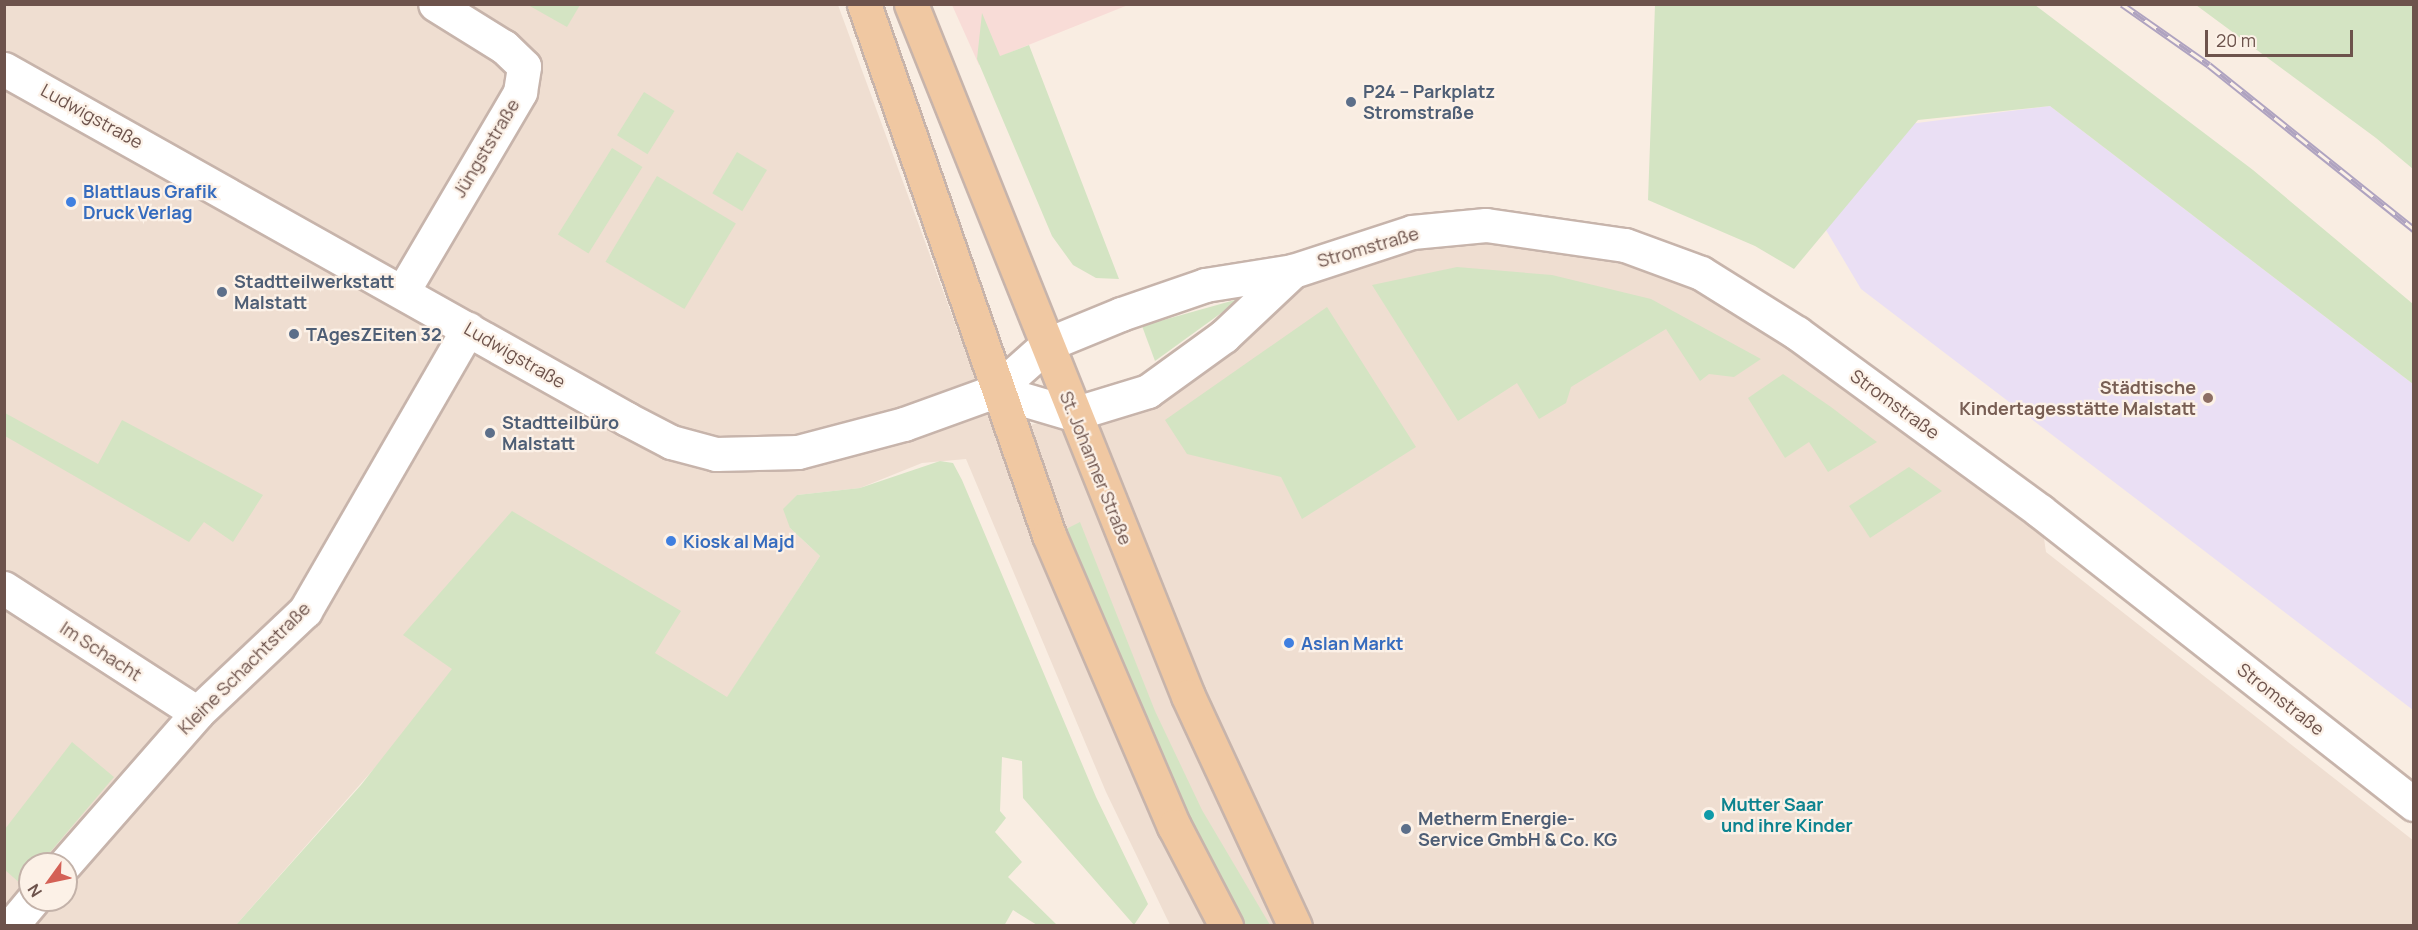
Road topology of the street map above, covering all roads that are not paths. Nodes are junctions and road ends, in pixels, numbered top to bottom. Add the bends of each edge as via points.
1 (435, 4) edge
2 (864, 4) edge
3 (911, 4) edge
4 (4, 69) edge
5 (1293, 271) junction
6 (404, 291) junction
7 (468, 328) junction
8 (1048, 344) junction
9 (995, 391) junction
10 (1073, 414) junction
11 (4, 588) edge
12 (197, 713) junction
13 (2414, 804) edge
14 (75, 852) edge
15 (23, 912) edge
16 (11, 926) edge
17 (1226, 926) edge
18 (1294, 926) edge

1 - 6 street, Jüngststraße via 504,46 524,66 520,92
2 - 9 main road via 959,269
3 - 8 main road, St. Johanner Straße
4 - 6 street, Ludwigstraße
5 - 8 street, Stromstraße via 1205,285
5 - 10 street, Stromstraße via 1224,336 1155,387
5 - 13 street, Stromstraße via 1412,232 1486,225 1596,237 1701,273 1797,333 2040,511
6 - 7 street, Ludwigstraße
7 - 9 street, Ludwigstraße via 670,442 716,453 746,456 819,448
7 - 12 street, Kleine Schachtstraße via 305,611
8 - 9 street, Stromstraße
8 - 10 main road, St. Johanner Straße
9 - 10 street
9 - 17 main road via 1128,722
10 - 18 main road, St. Johanner Straße via 1188,696
11 - 12 street, Im Schacht
12 - 14 street, Kleine Schachtstraße
15 - 16 street

